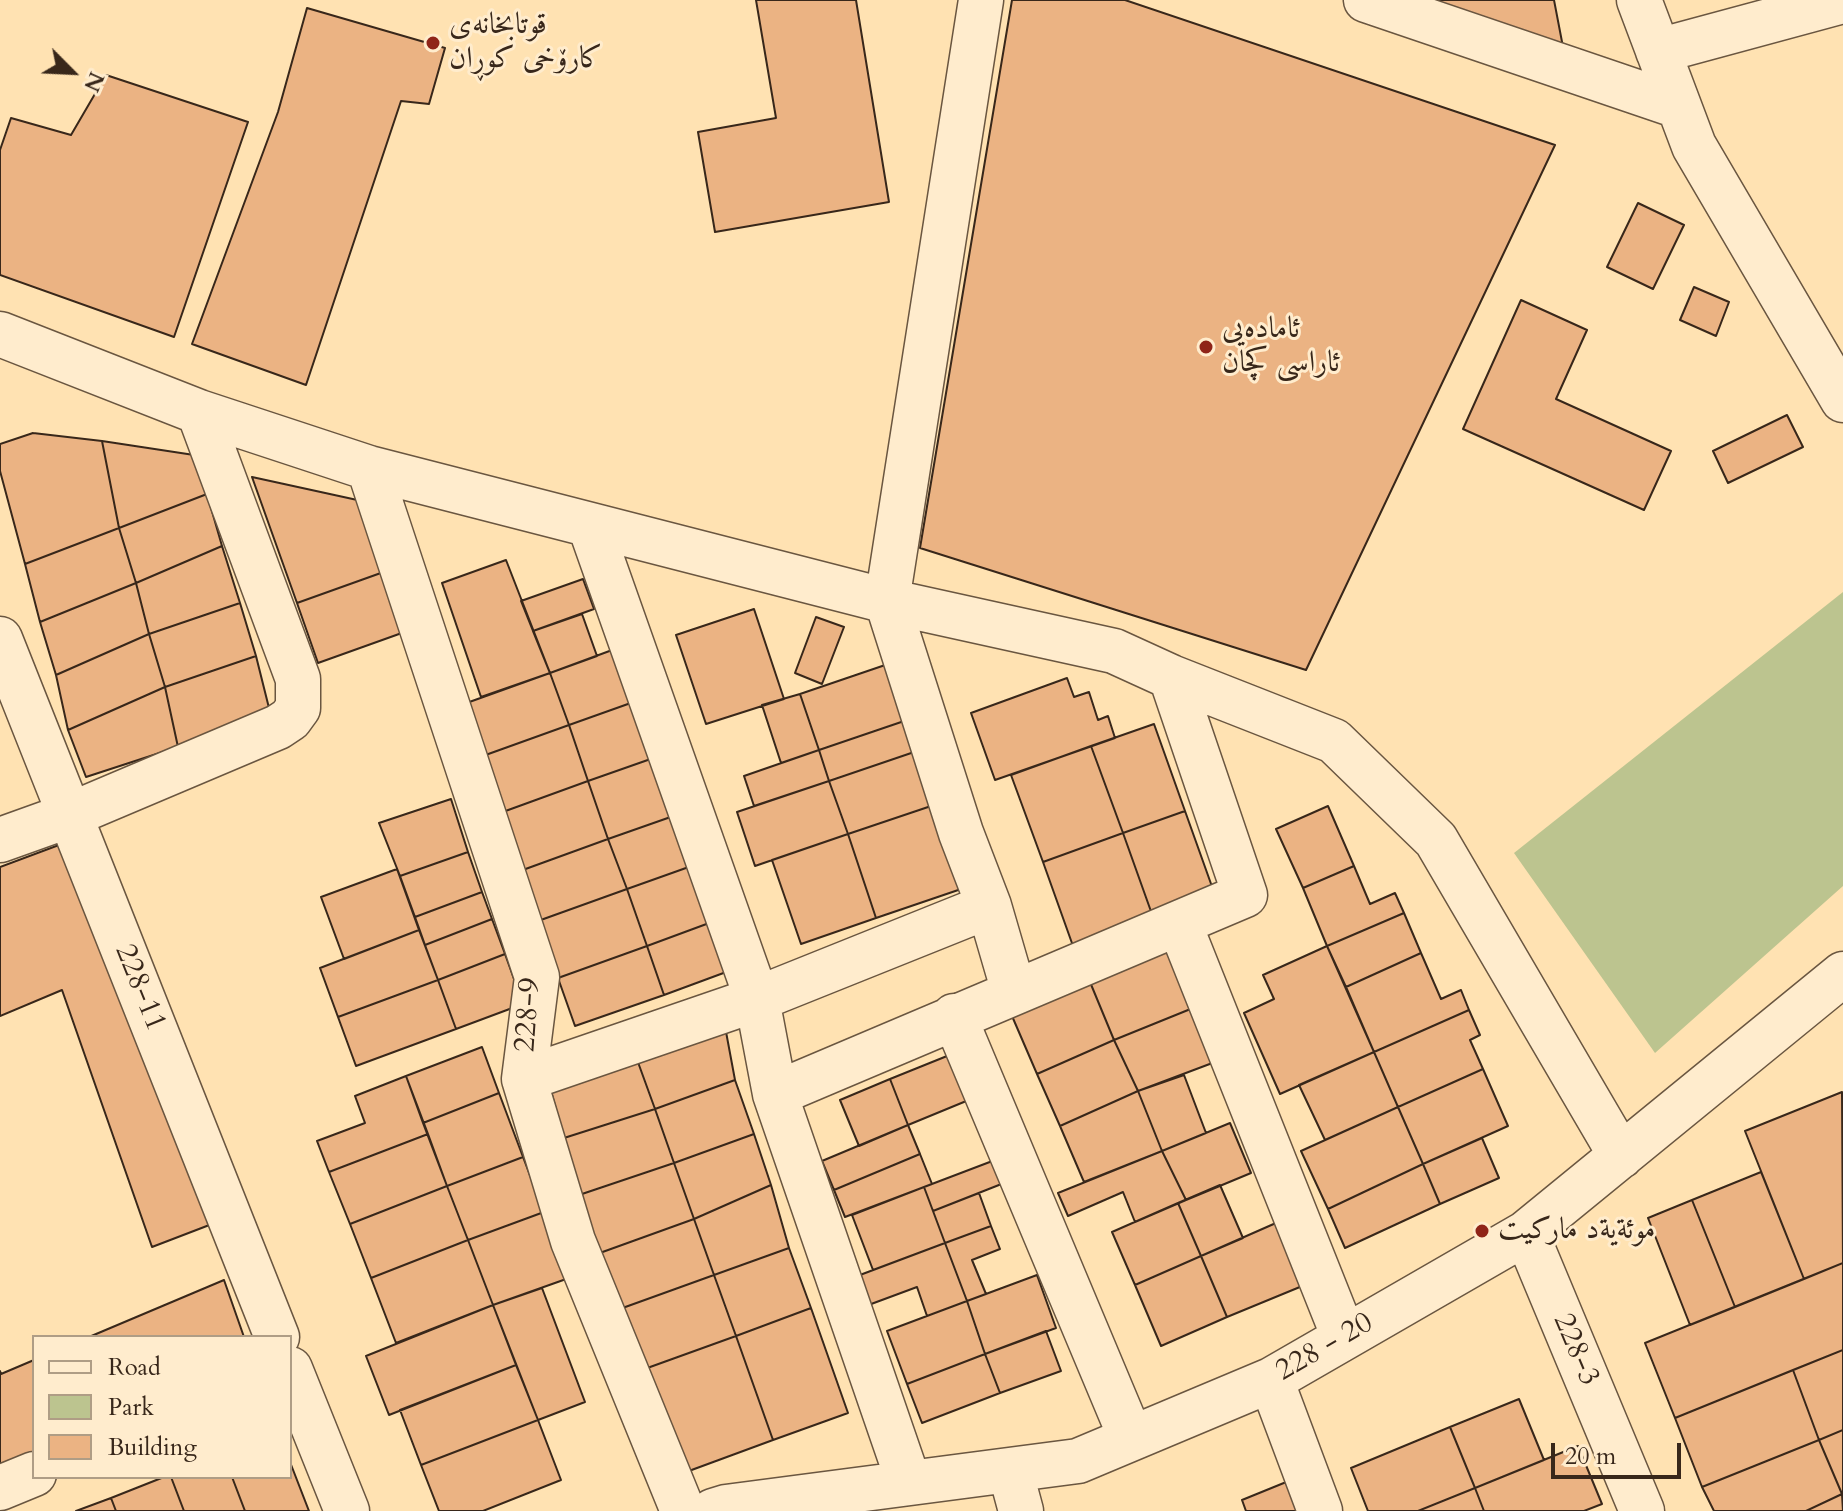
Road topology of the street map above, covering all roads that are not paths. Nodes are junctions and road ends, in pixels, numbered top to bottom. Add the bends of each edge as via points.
1 (981, 0) edge
2 (1366, 0) edge
3 (1639, 0) edge
4 (1843, 1) edge
5 (1658, 51) junction
6 (1678, 106) junction
7 (0, 334) edge
8 (1843, 400) edge
9 (199, 412) junction
10 (369, 468) junction
11 (590, 526) junction
12 (887, 601) junction
13 (0, 639) edge
14 (1171, 677) junction
15 (70, 815) junction
16 (0, 840) edge
17 (989, 906) junction
18 (1179, 923) junction
19 (1843, 974) edge
20 (1014, 992) junction
21 (757, 999) junction
22 (954, 1016) junction
23 (524, 1079) junction
24 (775, 1094) junction
25 (1621, 1156) junction
26 (1526, 1233) junction
27 (276, 1335) edge
28 (1344, 1337) junction
29 (292, 1374) edge
30 (1271, 1380) junction
31 (1131, 1438) junction
32 (1010, 1470) junction
33 (32, 1475) edge
34 (909, 1483) junction
35 (0, 1488) edge
36 (347, 1511) edge
37 (683, 1511) edge
38 (713, 1511) edge
39 (1021, 1511) edge
40 (1320, 1511) edge
41 (1642, 1511) edge

1 - 12 street
2 - 6 street
3 - 5 street
4 - 5 street
5 - 6 street
6 - 8 street via 1694,146
7 - 9 street
9 - 10 street
9 - 15 street via 298,679 298,708 278,727
10 - 11 street
10 - 23 street, 228-9 via 537,977
11 - 12 street
11 - 21 street
12 - 14 street via 1114,651
12 - 17 street
13 - 15 street, 228-11
14 - 18 street via 1245,895
14 - 25 street via 1334,741 1436,840
15 - 16 street
15 - 27 street, 228-11
17 - 20 street
17 - 21 street
18 - 20 street
18 - 28 street
19 - 25 street, 228 - 20
20 - 22 street
21 - 23 street
21 - 24 street
22 - 24 street
22 - 31 street
23 - 37 street, 228-9 via 573,1241
24 - 34 street
25 - 26 street, 228 - 20
26 - 28 street, 228 - 20
26 - 41 street, 228-3
28 - 30 street, 228 - 20
29 - 36 street
30 - 31 street, 228 - 20
30 - 40 street
31 - 32 street, 228 - 20 via 1078,1461
32 - 34 street, 228 - 20
32 - 39 street
33 - 35 street
34 - 38 street, 228 - 20

